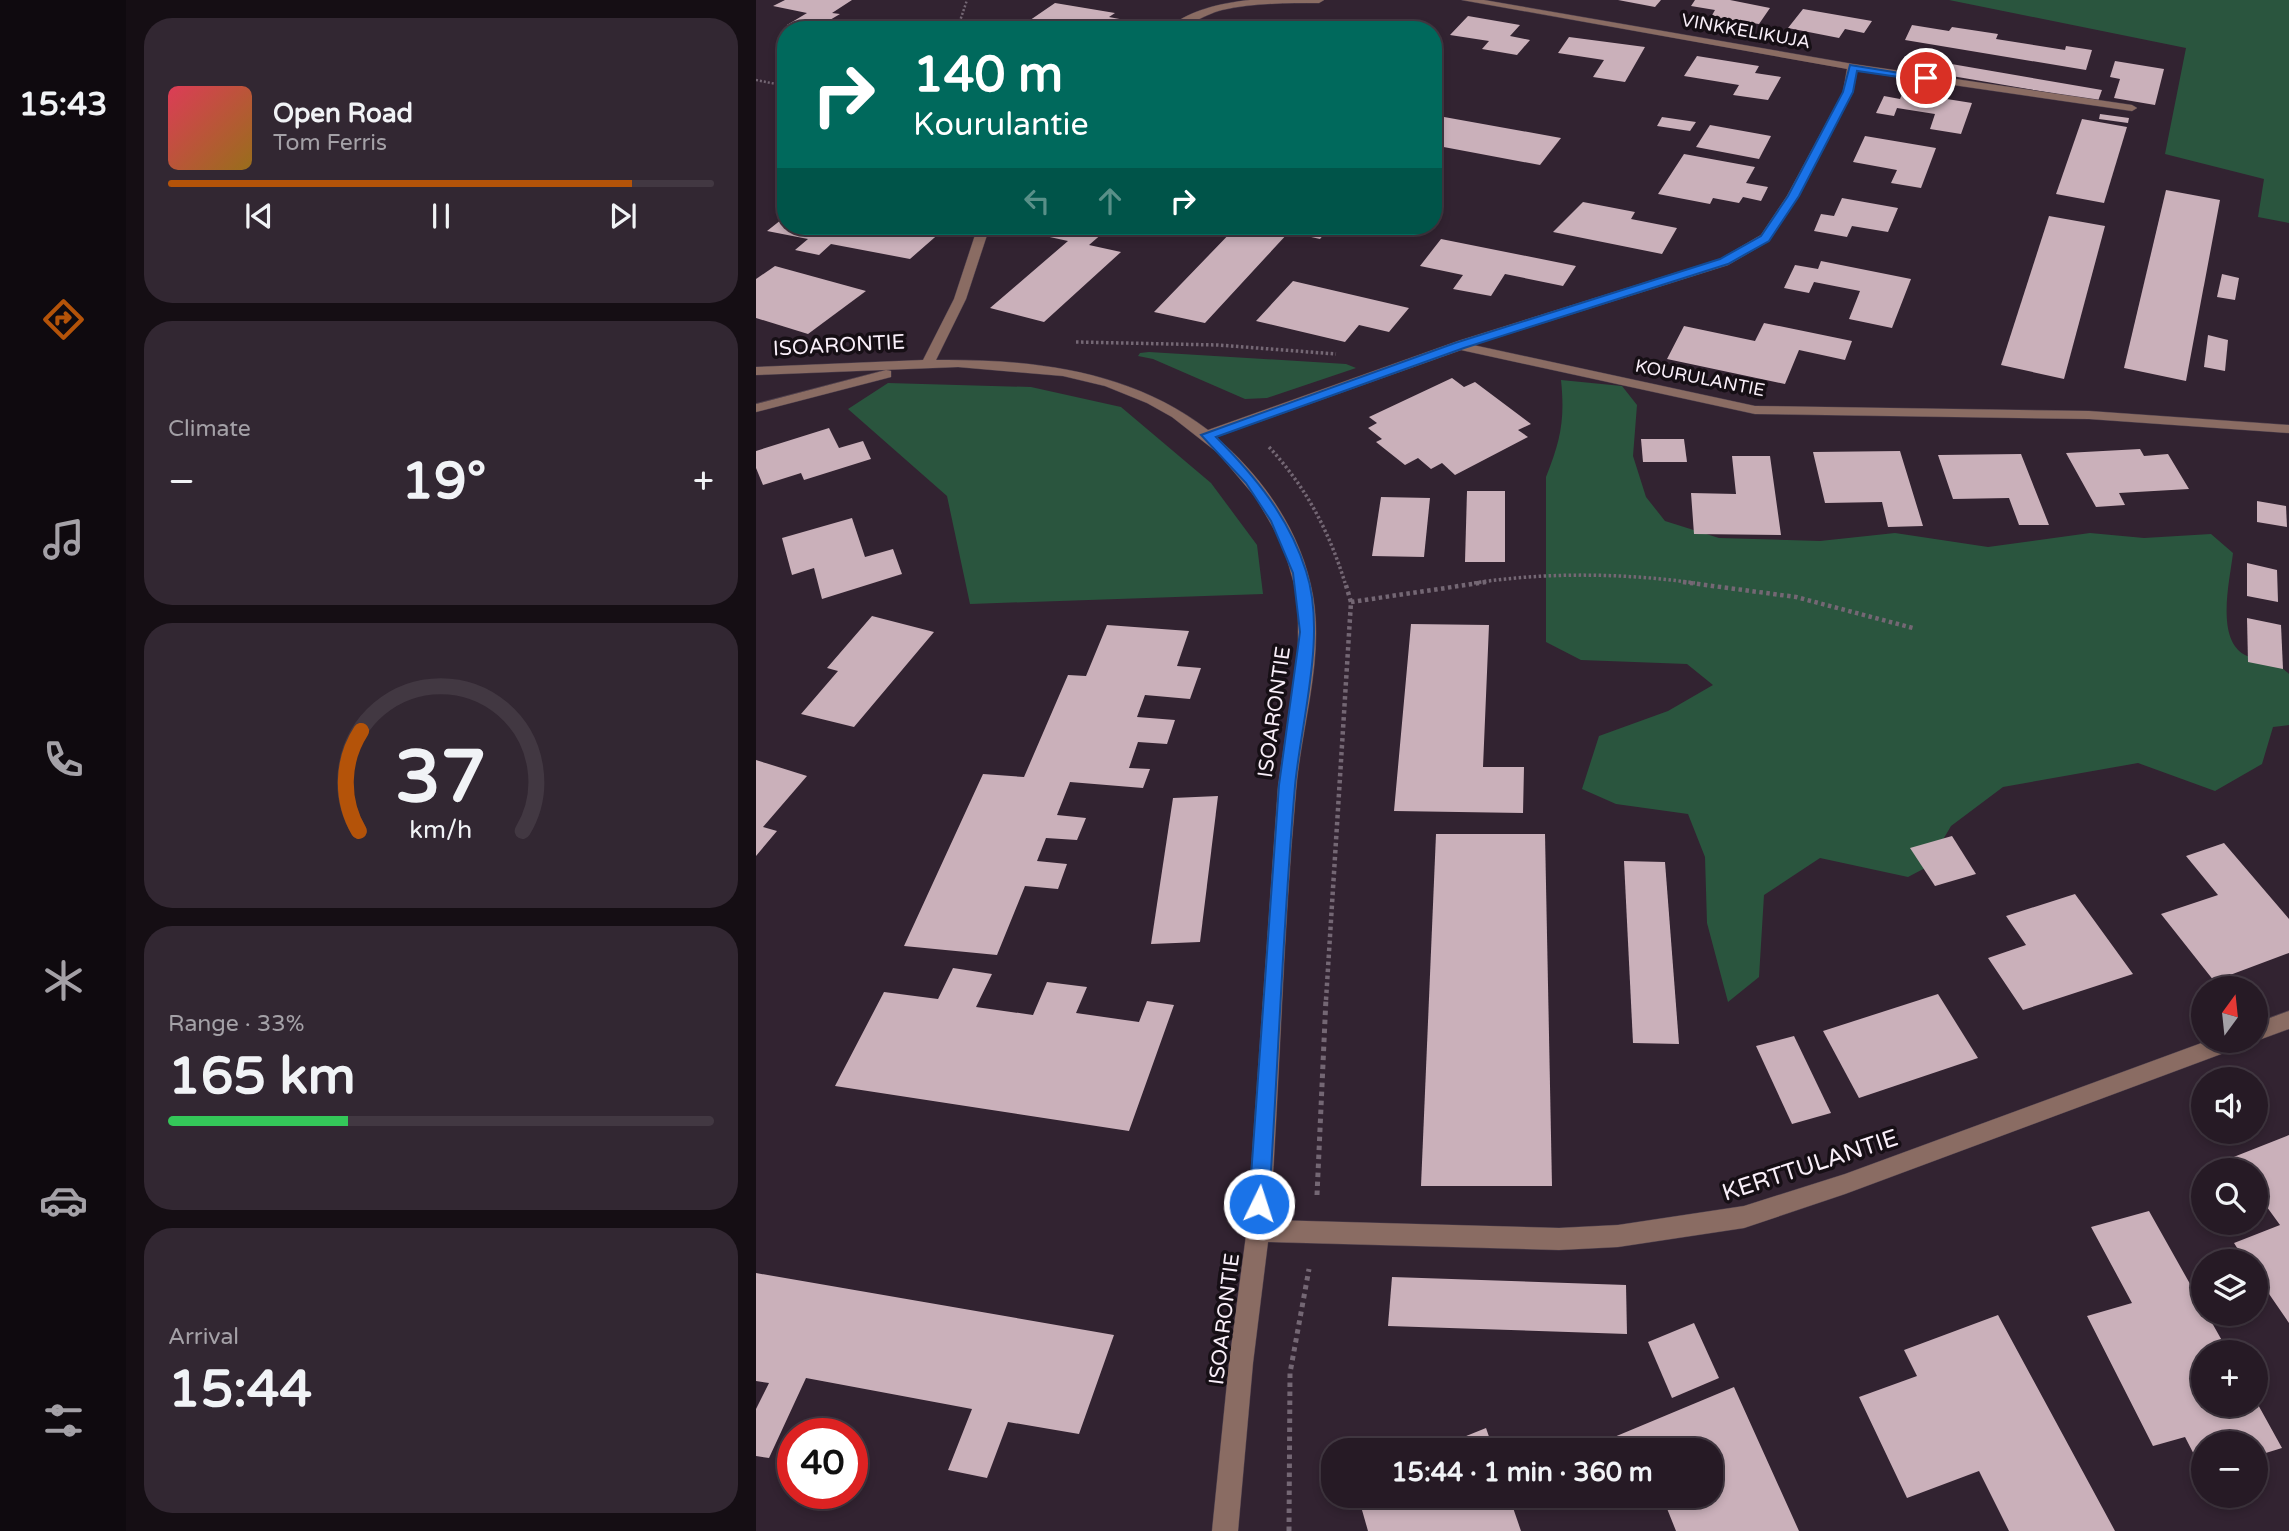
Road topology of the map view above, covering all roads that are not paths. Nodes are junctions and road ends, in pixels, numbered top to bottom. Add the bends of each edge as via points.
1 (1319, 0) edge
2 (1467, 0) edge
3 (1184, 21) edge
4 (1853, 67) junction
5 (2132, 108) dead end
6 (981, 235) edge
7 (1460, 346) junction
8 (928, 363) junction
9 (756, 371) edge
10 (756, 408) edge
11 (2289, 429) edge
12 (1207, 435) junction
13 (2289, 1020) edge
14 (2268, 1028) edge
15 (2198, 1054) edge
16 (1258, 1230) junction
17 (1226, 1531) edge

1 - 3 street via 1256,0 1212,9
2 - 4 street, VINKKELIKUJA
4 - 5 street, VINKKELIKUJA
4 - 7 street via 1848,92 1765,239 1724,262 1687,275
6 - 8 street via 960,299
7 - 11 street, KOURULANTIE via 1755,410 2106,415
7 - 12 street
8 - 9 street, ISOARONTIE
8 - 10 street
8 - 12 street, ISOARONTIE via 1038,369 1107,382 1151,400
12 - 16 street, ISOARONTIE via 1250,480 1278,521 1300,573 1308,632 1287,785
13 - 14 street
15 - 16 street, KERTTULANTIE via 1744,1217 1618,1236 1559,1239
16 - 17 street, ISOARONTIE

